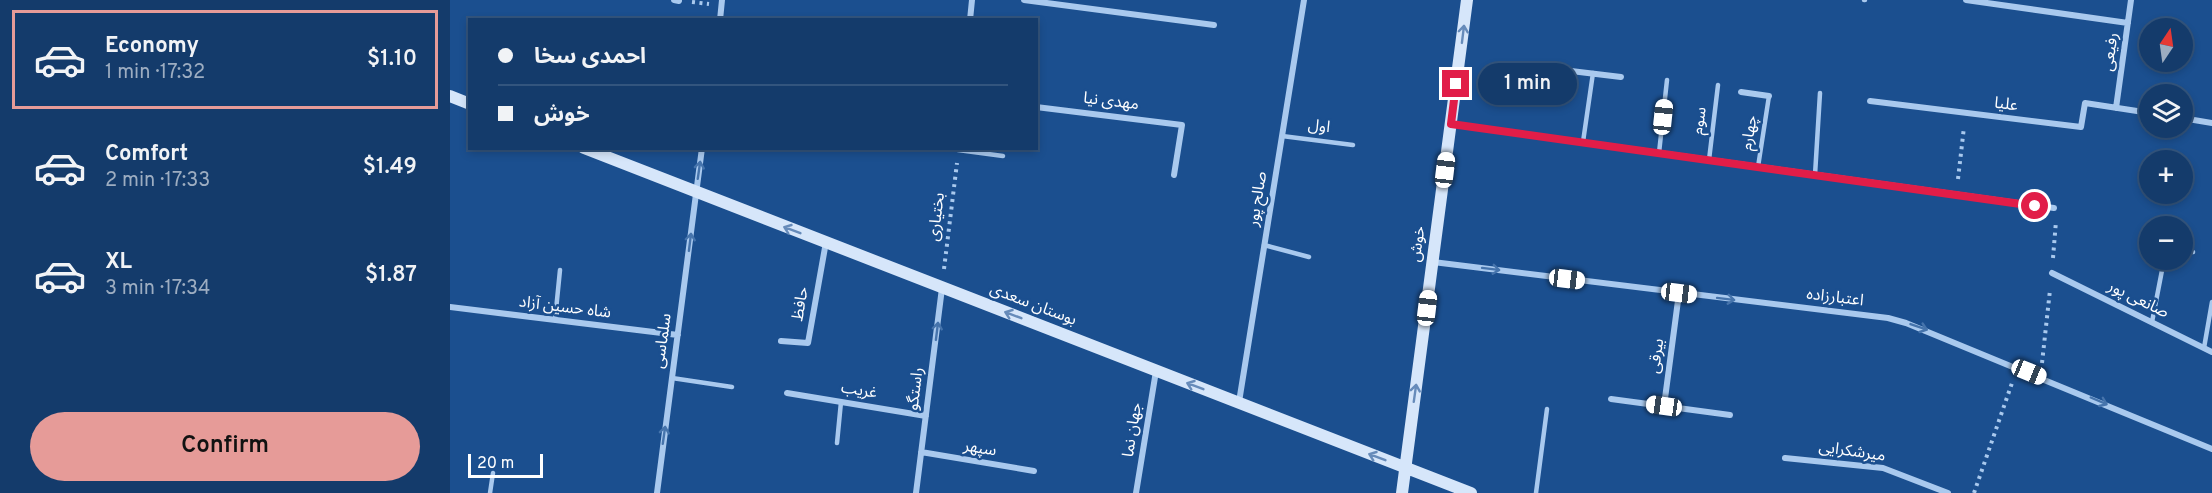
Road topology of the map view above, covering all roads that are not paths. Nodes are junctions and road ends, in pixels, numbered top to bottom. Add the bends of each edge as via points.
1 (674, 0) edge
2 (972, 0) edge
3 (1024, 0) edge
4 (1304, 0) edge
5 (1966, 0) edge
6 (2131, 0) edge
7 (679, 1) edge
8 (1465, 1) edge
9 (1994, 2) edge
10 (722, 3) edge
11 (720, 18) edge
12 (970, 18) edge
13 (2128, 23) junction
14 (1214, 25) dead end
15 (1571, 71) dead end
16 (1593, 73) junction
17 (1621, 77) dead end
18 (1667, 80) dead end
19 (1718, 85) dead end
20 (1741, 92) dead end
21 (1820, 93) dead end
22 (450, 96) edge
23 (1769, 96) joint
24 (1870, 101) dead end
25 (468, 103) edge
26 (1038, 107) edge
27 (2116, 108) junction
28 (2139, 111) edge
29 (2193, 120) edge
30 (2212, 123) edge
31 (1451, 124) junction
32 (1282, 136) junction
33 (1583, 142) junction
34 (1353, 145) dead end
35 (589, 150) edge
36 (702, 150) edge
37 (958, 150) edge
38 (1659, 153) junction
39 (1003, 156) dead end
40 (1709, 160) junction
41 (1758, 167) junction
42 (1174, 175) dead end
43 (1815, 175) junction
44 (696, 192) junction
45 (2054, 208) road end
46 (826, 242) junction
47 (1264, 246) junction
48 (1309, 257) dead end
49 (1433, 262) junction
50 (560, 270) dead end
51 (2162, 270) edge
52 (2052, 273) road end
53 (942, 288) junction
54 (1679, 293) junction
55 (2212, 302) edge
56 (450, 307) edge
57 (555, 320) junction
58 (2152, 322) junction
59 (678, 334) junction
60 (781, 341) dead end
61 (2204, 348) junction
62 (2212, 352) edge
63 (1156, 370) junction
64 (672, 378) junction
65 (732, 387) dead end
66 (787, 393) dead end
67 (1611, 399) dead end
68 (841, 402) junction
69 (1239, 403) junction
70 (1664, 406) junction
71 (1547, 408) dead end
72 (1730, 415) dead end
73 (926, 416) junction
74 (837, 443) dead end
75 (2212, 449) edge
76 (921, 452) junction
77 (1785, 458) dead end
78 (1405, 468) junction
79 (1034, 471) dead end
80 (493, 472) dead end
81 (490, 493) edge
82 (657, 493) edge
83 (916, 493) edge
84 (1136, 493) edge
85 (1402, 493) edge
86 (1471, 493) edge
87 (1536, 493) edge
88 (1948, 493) edge

1 - 7 street
2 - 12 street
3 - 14 street
4 - 32 street, صالح پور
5 - 9 street
6 - 13 street, رفیعی
31 -> 8 street, خوش
9 - 13 street
10 - 11 street
13 - 27 street, رفیعی
15 - 16 street
16 - 17 street
16 - 33 lane
18 - 38 lane
19 - 40 lane, سوم
20 - 23 street, چهارم
21 - 43 lane
22 - 25 street
23 - 41 lane, چهارم
24 - 27 street, علیا via 2081,128 2085,103
26 - 42 street, مهدی نیا via 1182,125
27 - 28 street
29 - 30 street
31 - 33 street
31 - 49 street, خوش
32 - 34 lane, اول
32 - 47 street, صالح پور
33 - 38 street
35 - 44 street, بوستان سعدی
44 -> 36 street, سلماسی
37 - 39 lane
38 - 40 street
40 - 41 street
41 - 43 street
43 - 45 street
46 -> 44 street, بوستان سعدی
59 -> 44 street, سلماسی
46 - 53 street, بوستان سعدی
46 - 60 street, حافظ via 808,343
47 - 48 lane
47 - 69 street, صالح پور
49 -> 54 street, اعتبارزاده
78 -> 49 street, خوش
50 - 57 lane
51 - 58 lane
52 - 58 street, صانعی پور
63 -> 53 street, بوستان سعدی
73 -> 53 street, راستگو
54 - 70 street, بیرقی
54 -> 75 street, اعتبارزاده via 1888,318 1924,328
55 - 61 lane
56 - 57 street, شاه حسین آزاد
57 - 59 street, شاه حسین آزاد
58 - 61 street, صانعی پور
59 - 64 street, سلماسی
61 - 62 street, صانعی پور
69 -> 63 street, بوستان سعدی
63 - 84 street, جهان نما
64 - 65 lane
82 -> 64 street, سلماسی
66 - 68 street, غریب
67 - 70 street
68 - 73 street, غریب
68 - 74 lane
78 -> 69 street, بوستان سعدی
70 - 72 street
71 - 87 lane
73 - 76 street, راستگو
76 - 79 street, سپهر
76 - 83 street, راستگو
77 - 88 street, میرشکرایی via 1882,468
78 - 85 street, خوش
78 - 86 street, بوستان سعدی
80 - 81 lane

